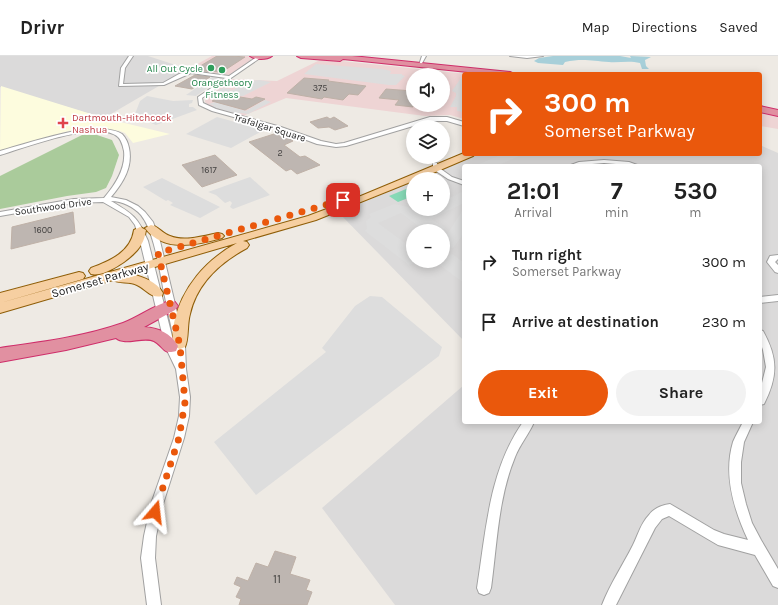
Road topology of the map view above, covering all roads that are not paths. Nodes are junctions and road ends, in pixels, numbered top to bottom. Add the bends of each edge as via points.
1 (131, 56) edge
2 (256, 56) edge
3 (268, 56) edge
4 (301, 56) edge
5 (330, 56) edge
6 (424, 56) edge
7 (512, 56) edge
8 (541, 56) edge
9 (420, 64) junction
10 (464, 72) edge
11 (492, 72) edge
12 (230, 77) junction
13 (762, 108) edge
14 (778, 111) edge
15 (462, 123) edge
16 (0, 153) edge
17 (462, 153) edge
18 (464, 156) edge
19 (580, 164) edge
20 (625, 164) edge
21 (437, 166) junction
22 (462, 178) edge
23 (462, 182) edge
24 (105, 200) junction
25 (326, 213) junction
26 (0, 214) edge
27 (146, 229) junction
28 (218, 236) junction
29 (778, 257) edge
30 (154, 259) junction
31 (778, 270) edge
32 (95, 271) junction
33 (203, 277) junction
34 (86, 284) junction
35 (157, 293) junction
36 (0, 298) edge
37 (778, 298) edge
38 (762, 300) edge
39 (0, 308) edge
40 (166, 309) junction
41 (762, 336) edge
42 (72, 342) junction
43 (175, 344) junction
44 (0, 355) edge
45 (762, 396) edge
46 (528, 424) edge
47 (747, 424) edge
48 (759, 550) junction
49 (778, 581) edge
50 (484, 588) dead end
51 (154, 605) edge
52 (609, 605) edge

1 - 12 street via 123,68 121,85 164,84 192,72
2 - 3 highway
2 - 12 street, Trafalgar Square
4 - 10 highway via 373,61
5 - 9 highway
6 - 9 street
7 - 8 street
9 - 11 highway
12 - 15 street, Trafalgar Square via 202,96 200,101 203,106 324,144 344,145 430,119 440,118
13 - 14 highway
16 - 24 street, Southwood Drive via 73,133 94,131 116,134 123,138 126,161 120,180
17 - 21 main road, Somerset Parkway
18 - 21 main road, Somerset Parkway
19 - 20 street via 606,161
21 - 22 street
21 - 23 street via 450,178
21 - 25 main road, Somerset Parkway
21 - 28 main road, Somerset Parkway via 334,203
24 - 26 street, Southwood Drive via 74,201
24 - 27 street, Southwood Drive via 129,214
24 - 27 street, Southwood Drive via 118,200 144,213
25 - 30 main road, Somerset Parkway
25 - 33 main road via 236,248 219,260
27 - 28 main road via 174,241
27 - 30 street, Southwood Drive
27 - 30 street, Southwood Drive
27 - 32 main road via 127,254
28 - 30 main road, Somerset Parkway
29 - 31 street via 772,258 771,262
30 - 32 main road, Somerset Parkway
30 - 34 main road, Somerset Parkway
30 - 35 street
30 - 40 street
32 - 36 main road, Somerset Parkway
33 - 40 main road
33 - 43 main road via 182,314
34 - 35 main road via 130,278 144,282
34 - 39 main road, Somerset Parkway
35 - 40 street
37 - 38 street
40 - 42 highway via 129,328
40 - 43 street
41 - 45 street via 768,346 771,362 769,379
42 - 43 highway via 145,334 161,337
42 - 44 highway
43 - 51 street via 185,397 183,423 157,504 149,544
46 - 50 street via 514,447 501,482
47 - 48 street via 736,450 734,472 742,510
48 - 49 street
48 - 52 street via 723,540 670,510 661,512 655,517

